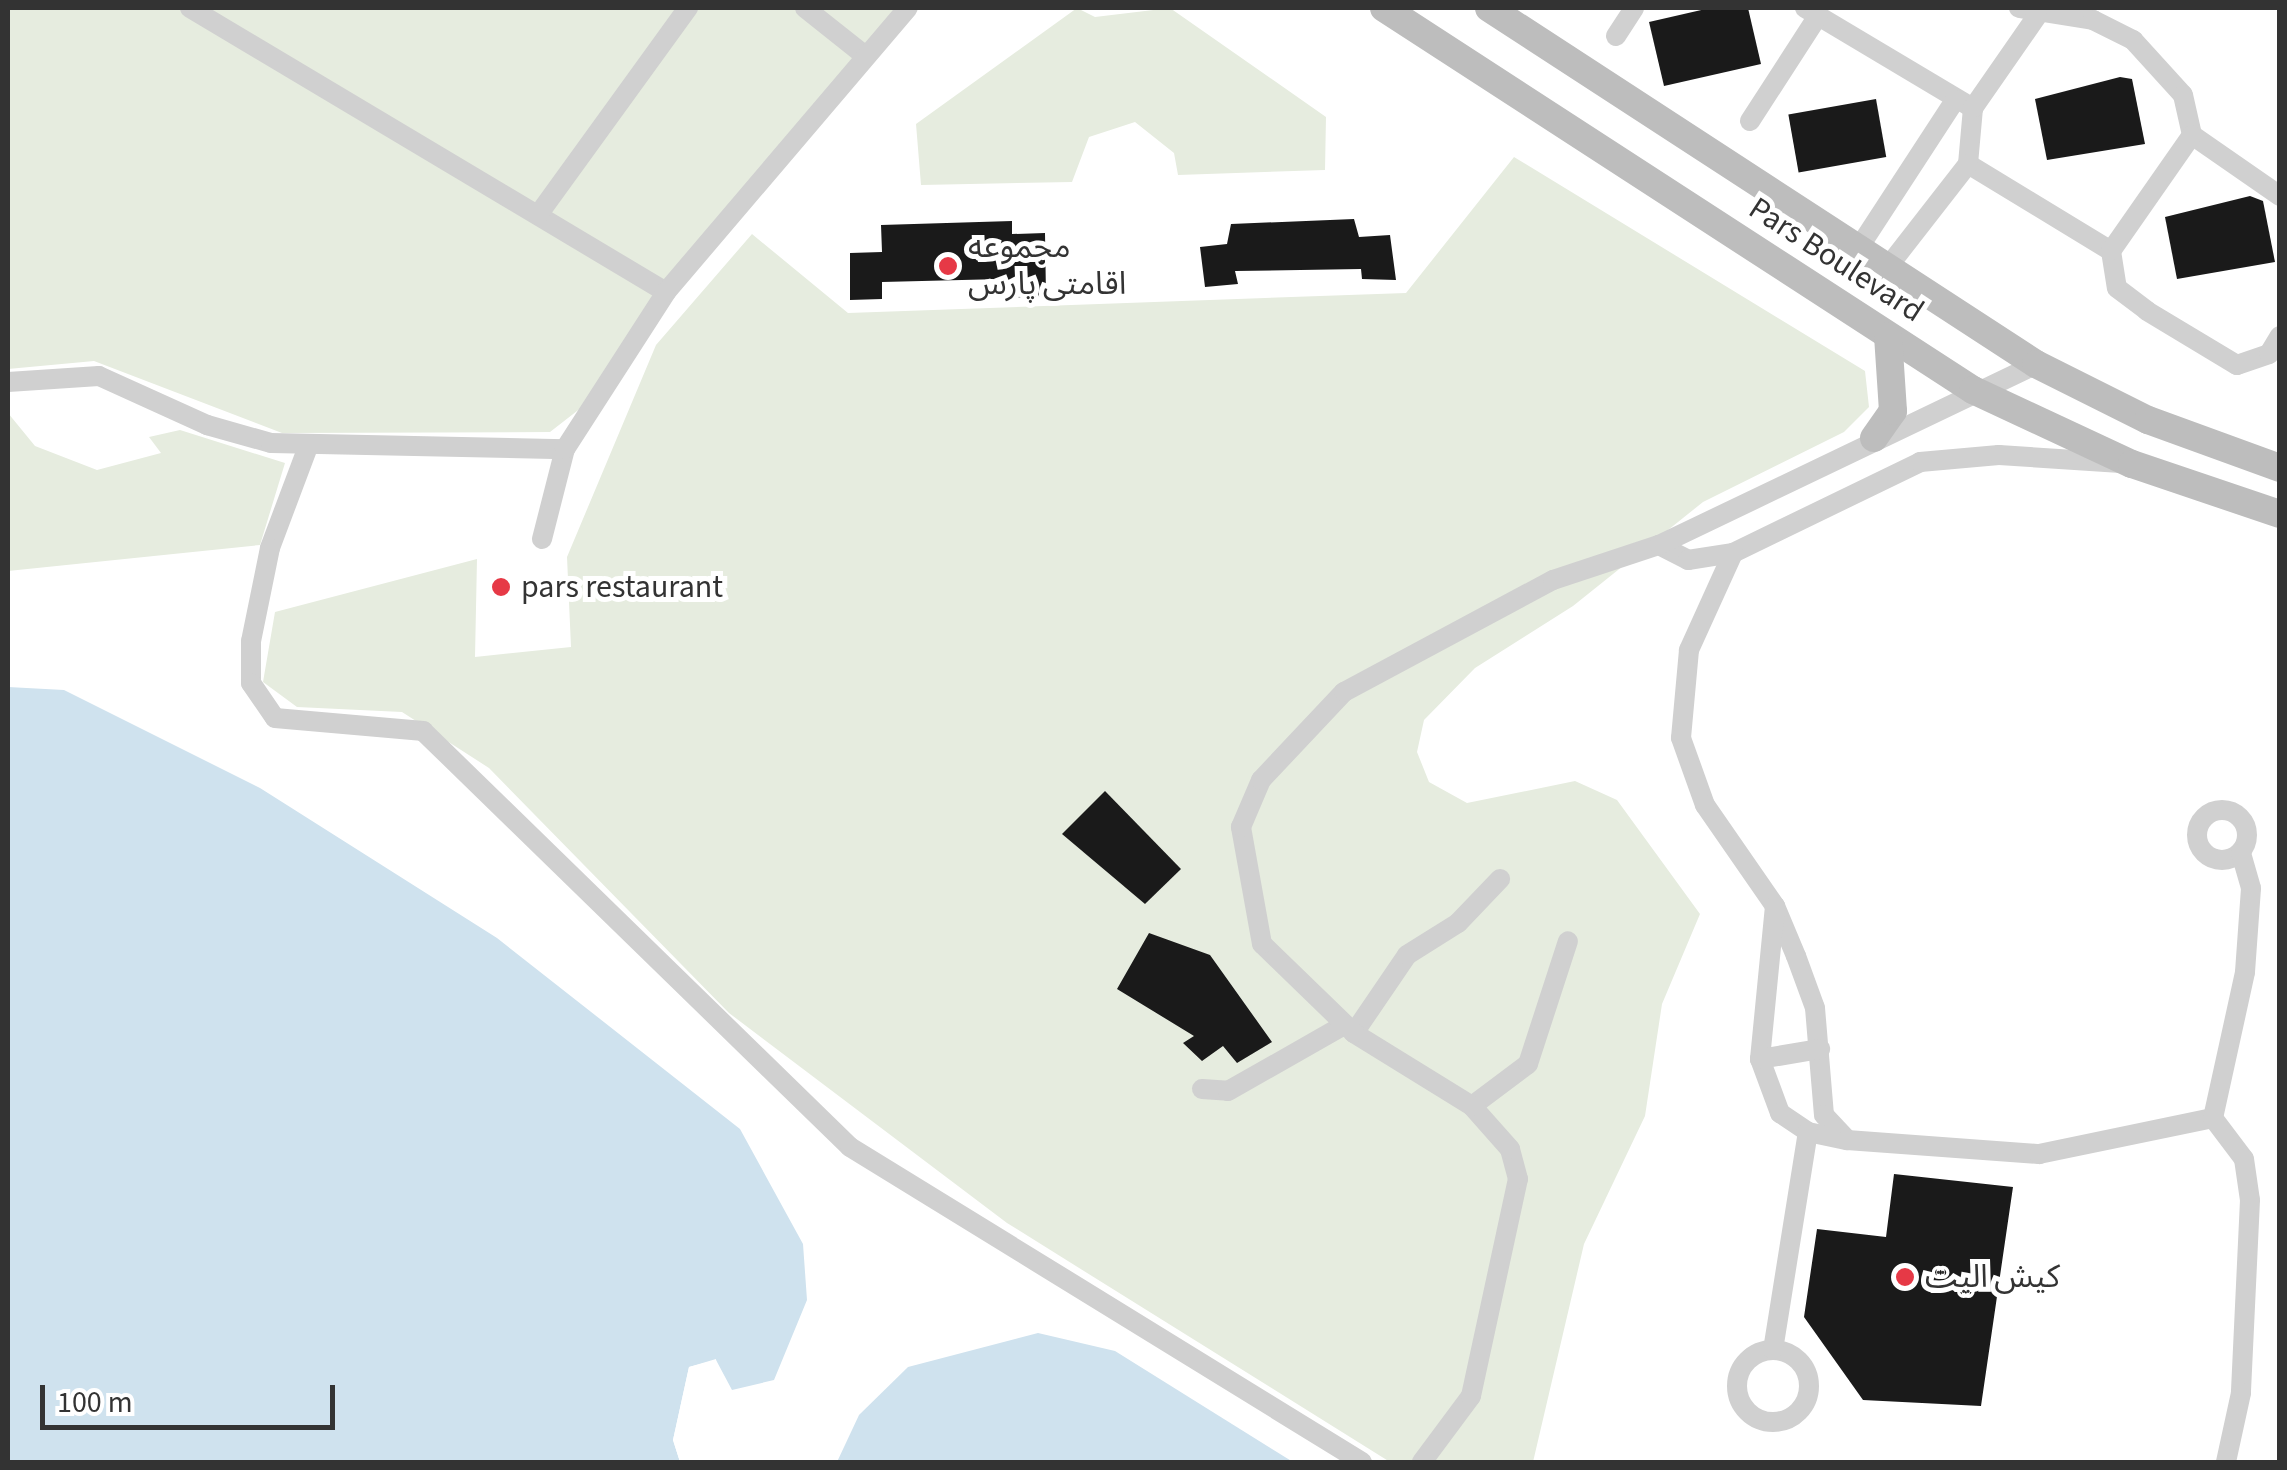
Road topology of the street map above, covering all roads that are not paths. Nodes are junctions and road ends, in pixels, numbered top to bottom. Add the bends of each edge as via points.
1 (190, 8) edge
2 (688, 8) edge
3 (805, 8) edge
4 (908, 8) edge
5 (1384, 8) edge
6 (1489, 8) edge
7 (1634, 8) edge
8 (1811, 12) edge
9 (2028, 12) edge
10 (1616, 36) dead end
11 (864, 55) junction
12 (1964, 104) junction
13 (1750, 120) dead end
14 (2192, 135) junction
15 (1968, 164) junction
16 (2280, 196) edge
17 (538, 215) junction
18 (1858, 249) junction
19 (2111, 251) junction
20 (1887, 268) junction
21 (666, 292) junction
22 (1888, 336) junction
23 (2280, 336) edge
24 (2036, 364) junction
25 (8, 382) edge
26 (1972, 390) junction
27 (1874, 438) junction
28 (309, 444) junction
29 (565, 449) junction
30 (2132, 464) junction
31 (2280, 468) edge
32 (2280, 514) edge
33 (542, 539) dead end
34 (1659, 545) junction
35 (1733, 553) junction
36 (2241, 853) dead end
37 (1500, 878) dead end
38 (1775, 906) junction
39 (1568, 941) dead end
40 (1349, 1029) junction
41 (1820, 1049) junction
42 (1760, 1060) junction
43 (1202, 1088) dead end
44 (1472, 1106) junction
45 (2213, 1118) junction
46 (1808, 1132) junction
47 (1848, 1140) junction
48 (1774, 1350) dead end
49 (1362, 1462) edge
50 (1422, 1462) edge
51 (2226, 1462) edge

1 - 17 street
2 - 17 street
3 - 11 street
4 - 11 street
5 - 22 main road, Pars Boulevard
6 - 18 main road, Pars Boulevard
7 - 10 street
8 - 12 street
8 - 13 street
9 - 12 street
9 - 14 street via 2093,20 2133,40 2182,94
11 - 21 street
12 - 15 street
12 - 18 street
14 - 16 street
14 - 19 street
15 - 19 street
15 - 20 street
17 - 21 street
18 - 20 main road, Pars Boulevard
19 - 23 street via 2117,288 2237,365 2269,354
20 - 24 main road, Pars Boulevard
21 - 29 street
22 - 26 main road, Pars Boulevard
22 - 27 main road via 1893,410
24 - 26 street
24 - 31 main road, Pars Boulevard via 2148,420
25 - 28 street via 99,376 207,426
26 - 27 street
26 - 30 main road, Pars Boulevard
27 - 34 street
28 - 29 street
28 - 49 street via 270,548 250,641 251,683 274,718 423,732 850,1147
29 - 33 street
30 - 32 main road, Pars Boulevard
30 - 35 street via 1999,455 1920,462
34 - 35 street via 1688,560
34 - 40 street via 1553,580 1344,692 1260,780 1241,827 1262,944
35 - 38 street via 1689,650 1681,738 1705,806
36 - 45 street via 2251,888 2245,972
37 - 40 street via 1458,924 1407,955
38 - 41 street via 1815,1008
38 - 42 street
39 - 44 street via 1528,1064
40 - 43 street via 1228,1091
40 - 44 street
41 - 42 street
41 - 47 street via 1824,1115
42 - 46 street via 1780,1113
44 - 50 street via 1510,1149 1515,1218 1471,1396
45 - 47 street via 2039,1154
45 - 51 street via 2244,1160 2250,1200 2242,1394
46 - 47 street
46 - 48 street

